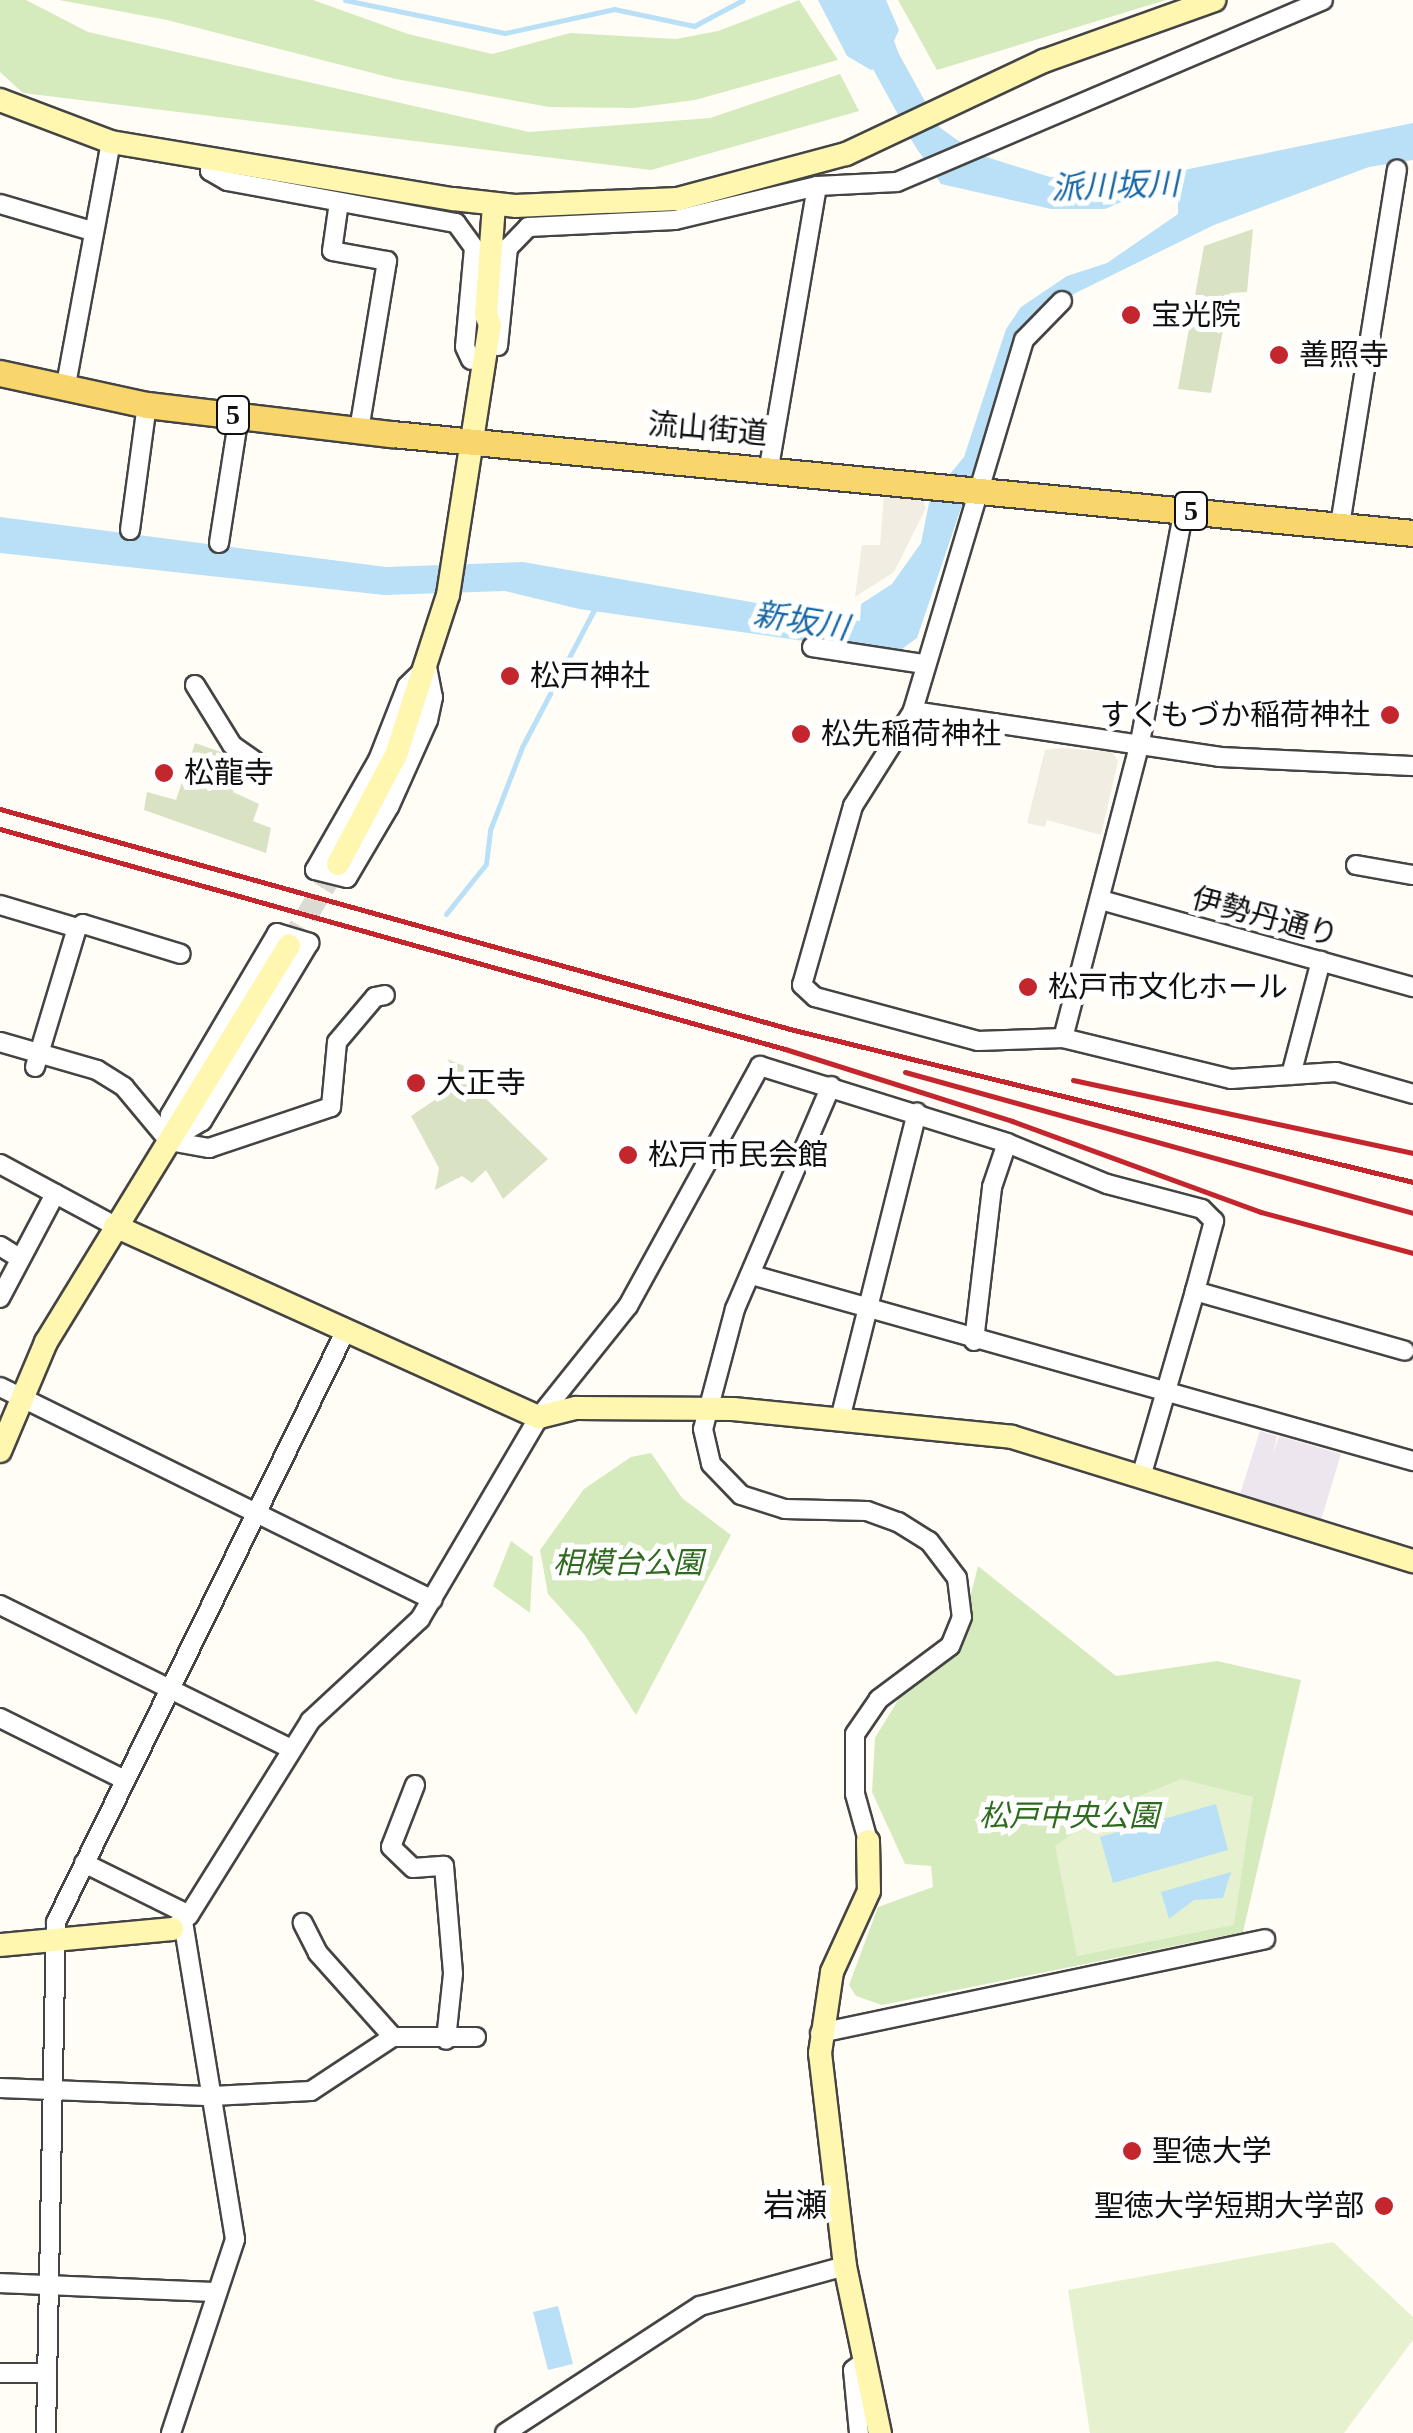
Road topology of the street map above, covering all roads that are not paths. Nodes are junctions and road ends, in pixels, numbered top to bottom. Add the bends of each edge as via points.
1 (1214, 0) edge
2 (1323, 0) edge
3 (0, 100) edge
4 (112, 142) junction
5 (211, 160) junction
6 (1398, 170) dead end
7 (817, 186) junction
8 (338, 202) junction
9 (0, 204) edge
10 (494, 204) junction
11 (92, 230) junction
12 (1062, 301) dead end
13 (477, 368) junction
14 (0, 373) edge
15 (65, 390) junction
16 (148, 405) junction
17 (238, 416) junction
18 (359, 430) junction
19 (469, 440) junction
20 (770, 468) junction
21 (972, 487) junction
22 (1184, 510) junction
23 (1340, 525) junction
24 (130, 530) dead end
25 (1413, 533) edge
26 (219, 543) dead end
27 (812, 647) dead end
28 (923, 664) junction
29 (428, 667) junction
30 (195, 685) dead end
31 (914, 711) junction
32 (1140, 742) junction
33 (255, 761) dead end
34 (1413, 766) edge
35 (338, 864) tunnel mouth
36 (1356, 865) dead end
37 (1413, 875) edge
38 (1102, 900) junction
39 (0, 905) edge
40 (76, 928) junction
41 (288, 945) tunnel mouth
42 (182, 954) dead end
43 (1321, 961) junction
44 (1413, 986) edge
45 (385, 995) dead end
46 (1063, 1038) junction
47 (0, 1042) edge
48 (36, 1059) junction
49 (1291, 1075) junction
50 (831, 1086) junction
51 (1413, 1094) edge
52 (917, 1113) junction
53 (168, 1141) junction
54 (1007, 1142) junction
55 (0, 1164) edge
56 (55, 1194) junction
57 (114, 1226) junction
58 (0, 1246) edge
59 (19, 1258) junction
60 (752, 1275) junction
61 (1195, 1292) junction
62 (0, 1298) edge
63 (866, 1308) junction
64 (344, 1334) junction
65 (974, 1340) junction
66 (1406, 1351) dead end
67 (10, 1392) edge
68 (1168, 1392) junction
69 (706, 1409) junction
70 (540, 1416) junction
71 (840, 1419) junction
72 (0, 1451) edge
73 (1413, 1462) edge
74 (1141, 1477) junction
75 (256, 1513) junction
76 (1413, 1561) edge
77 (432, 1600) junction
78 (0, 1605) edge
79 (170, 1689) junction
80 (0, 1718) edge
81 (291, 1749) junction
82 (125, 1780) junction
83 (414, 1786) dead end
84 (868, 1841) joint
85 (84, 1863) junction
86 (182, 1922) junction
87 (304, 1923) dead end
88 (1265, 1939) dead end
89 (52, 1941) junction
90 (0, 1944) edge
91 (820, 2033) junction
92 (393, 2037) junction
93 (476, 2037) dead end
94 (446, 2040) junction
95 (0, 2088) edge
96 (50, 2090) junction
97 (212, 2096) junction
98 (845, 2266) junction
99 (0, 2283) edge
100 (47, 2284) junction
101 (217, 2292) junction
102 (865, 2361) junction
103 (0, 2373) edge
104 (46, 2374) junction
105 (46, 2433) edge
106 (171, 2433) edge
107 (505, 2433) edge
108 (859, 2433) edge
109 (880, 2433) edge

1 - 10 street via 1044,61 846,154 775,177 678,199
2 - 7 street via 898,182
3 - 4 street
4 - 5 street
4 - 11 street
5 - 8 street via 210,171 227,182
5 - 10 street
6 - 23 street
7 - 13 street via 691,218 528,227 508,248 498,346
7 - 20 street
8 - 13 street via 456,222 474,248 465,347
8 - 18 street via 332,251 386,261
9 - 11 street
10 - 13 street
11 - 15 street
12 - 21 street via 1024,340
13 - 19 street via 460,422
14 - 15 main road, 流山街道 / 5
15 - 16 main road, 流山街道 / 5
16 - 17 main road, 流山街道 / 5
16 - 24 street
17 - 18 main road, 流山街道 / 5
17 - 26 street
18 - 19 main road, 流山街道 / 5
19 - 20 main road, 流山街道 / 5
19 - 29 street via 456,560
20 - 21 main road, 流山街道 / 5
21 - 22 main road, 流山街道 / 5
21 - 28 street
22 - 23 main road, 流山街道 / 5
22 - 32 street
23 - 25 main road, 流山街道 / 5
27 - 28 street
28 - 31 street
29 - 29 street via 408,686 378,760 315,870 347,878 389,807 428,720
29 - 35 street via 396,755
30 - 33 street via 232,746
31 - 32 street
31 - 46 street via 853,806 802,985 814,997 978,1041
32 - 34 street via 1293,765
32 - 38 street
36 - 37 street
38 - 43 street, 伊勢丹通り
38 - 46 street
39 - 40 street
40 - 42 street via 83,924
40 - 48 street
41 - 53 street
43 - 44 street, 伊勢丹通り
43 - 49 street
45 - 53 street via 375,997 337,1042 330,1108 210,1148
46 - 49 street via 1201,1075
47 - 48 street
48 - 53 street via 112,1077
49 - 51 street via 1336,1072
50 - 52 street
50 - 60 street
50 - 70 street via 760,1066 628,1306
52 - 54 street
52 - 63 street
53 - 53 street via 202,1121 308,942 277,933 170,1115
53 - 57 street
54 - 61 street via 1091,1178 1202,1209 1214,1221
54 - 65 street via 992,1186
55 - 56 street
56 - 57 street
56 - 59 street
57 - 64 street
57 - 67 street
58 - 59 street
59 - 62 street
60 - 63 street
60 - 69 street via 715,1366
61 - 66 street
61 - 68 street
63 - 65 street
63 - 71 street
64 - 70 street
64 - 75 street
65 - 68 street
67 - 72 street
67 - 75 street
68 - 73 street
68 - 74 street
69 - 70 street via 576,1408
69 - 71 street
69 - 84 street via 705,1448 742,1495 772,1506 867,1511 898,1522 929,1541 957,1578 962,1618 950,1646 862,1717 852,1751 854,1794
70 - 77 street
71 - 74 street via 1012,1437
74 - 76 street
75 - 77 street
75 - 79 street
77 - 81 street via 401,1642 310,1721
78 - 79 street
79 - 81 street
79 - 82 street
80 - 82 street
81 - 86 street
82 - 85 street
83 - 94 street via 391,1848 413,1868 444,1866 453,1974
84 - 91 street via 869,1891 832,1972
85 - 86 street
85 - 89 street
86 - 89 street
86 - 97 street
87 - 92 street via 318,1953
88 - 91 street
89 - 90 street
89 - 96 street
91 - 98 street
92 - 94 street
92 - 97 street via 311,2091
93 - 94 street
95 - 96 street
96 - 97 street
96 - 100 street
97 - 101 street via 235,2239
98 - 102 street
98 - 107 street via 700,2306
99 - 100 street
100 - 101 street
100 - 104 street
101 - 106 street
102 - 108 street via 853,2370
102 - 109 street
103 - 104 street
104 - 105 street

